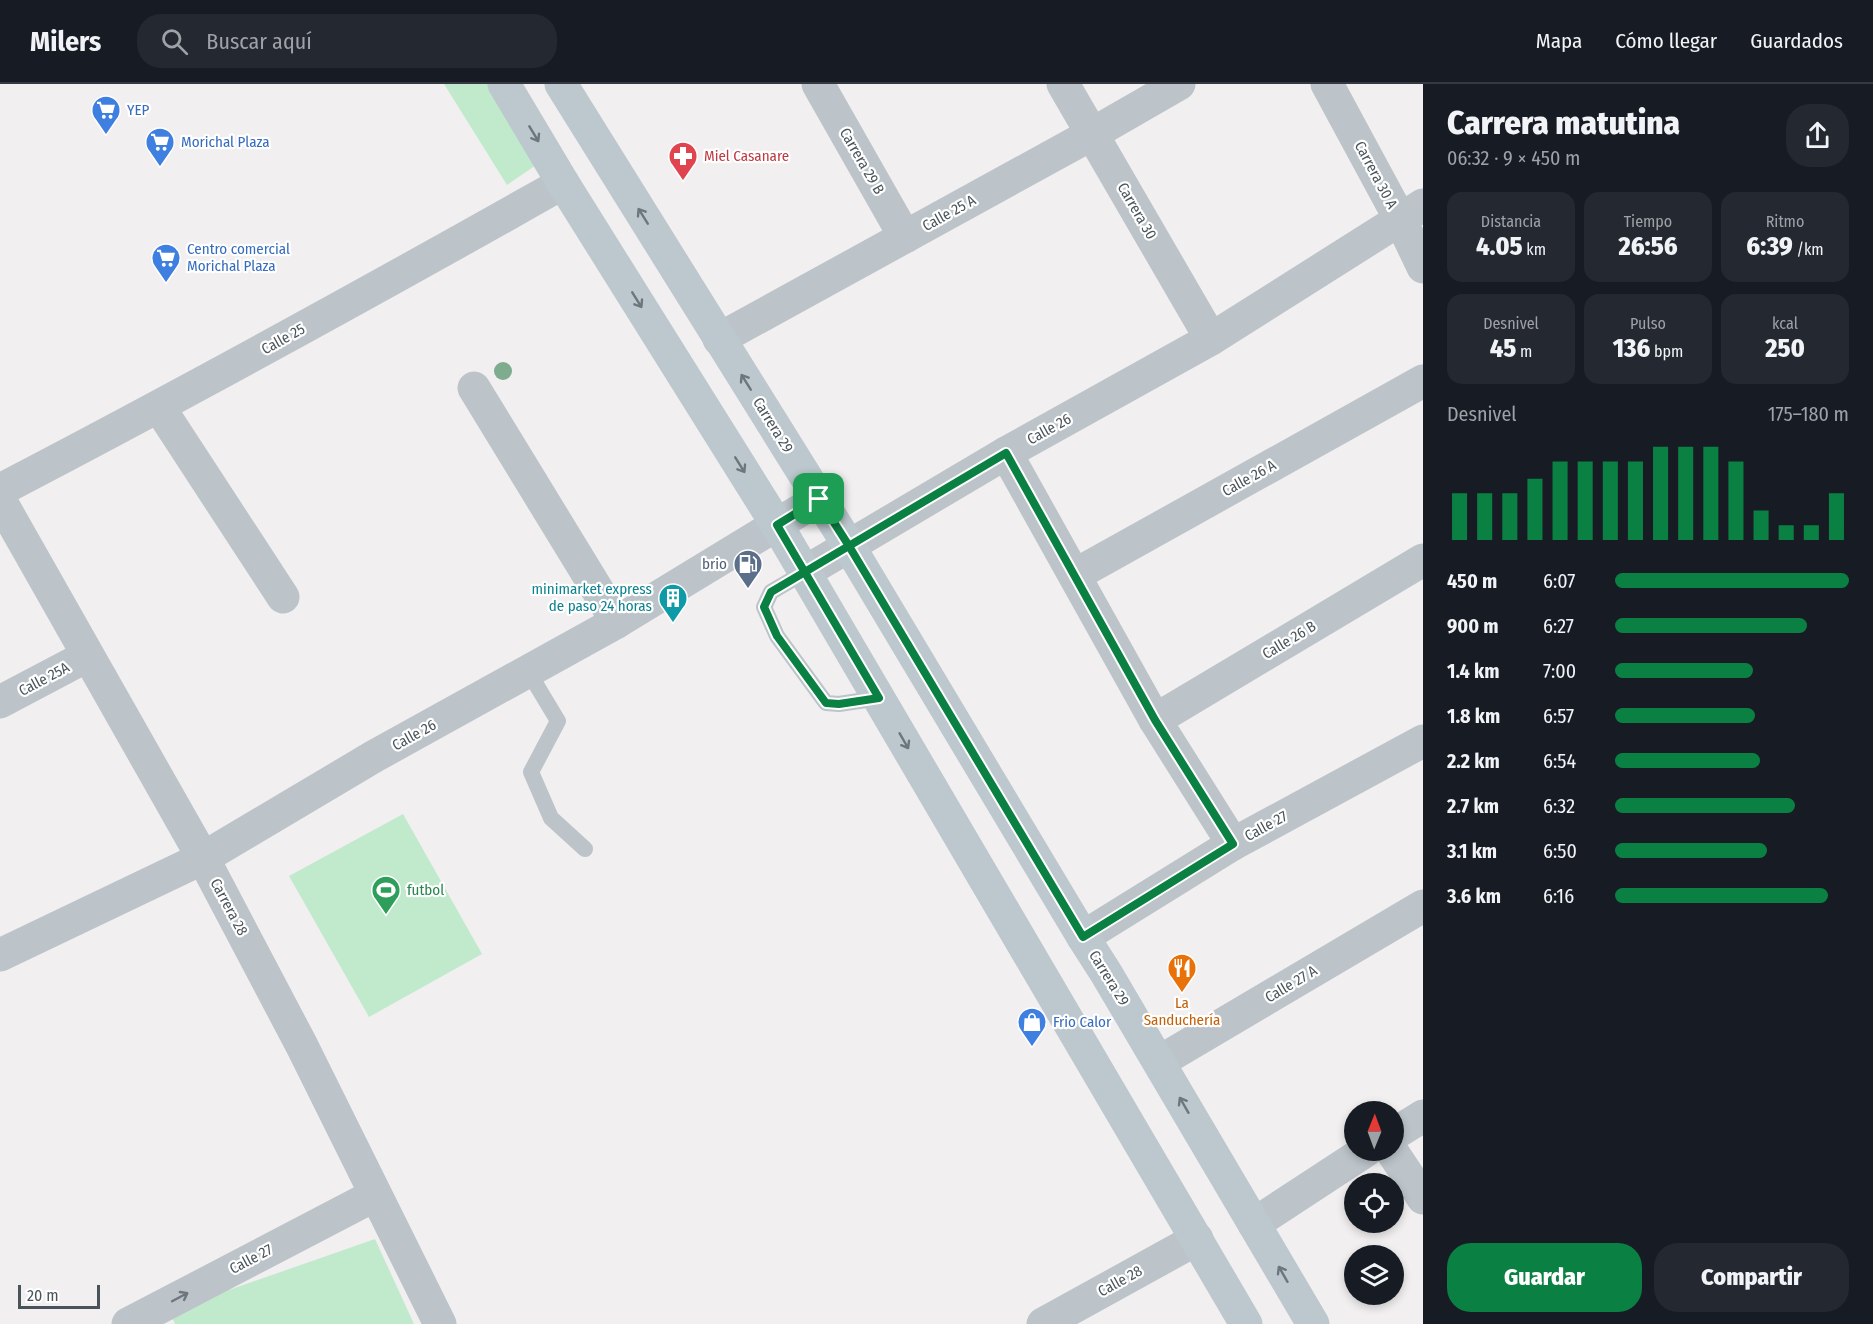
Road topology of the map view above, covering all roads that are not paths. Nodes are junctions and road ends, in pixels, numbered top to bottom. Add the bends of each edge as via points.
1 (504, 84) edge
2 (561, 84) edge
3 (818, 84) edge
4 (1063, 84) edge
5 (1179, 84) edge
6 (1327, 84) edge
7 (1092, 134) junction
8 (563, 183) junction
9 (1411, 212) edge
10 (905, 237) junction
11 (1423, 267) edge
12 (719, 339) junction
13 (1211, 339) junction
14 (1423, 381) edge
15 (474, 388) dead end
16 (159, 407) junction
17 (1006, 453) junction
18 (0, 490) edge
19 (819, 499) junction
20 (0, 500) edge
21 (777, 525) junction
22 (849, 546) junction
23 (1423, 560) edge
24 (805, 572) junction
25 (1075, 575) junction
26 (283, 597) dead end
27 (617, 622) junction
28 (87, 656) junction
29 (528, 671) junction
30 (879, 698) junction
31 (0, 702) edge
32 (1155, 720) junction
33 (1423, 741) edge
34 (1233, 844) junction
35 (585, 849) dead end
36 (202, 858) junction
37 (1423, 906) edge
38 (1083, 937) junction
39 (0, 955) edge
40 (1159, 1062) junction
41 (1423, 1116) edge
42 (1404, 1128) edge
43 (1350, 1161) edge
44 (1398, 1161) edge
45 (375, 1195) junction
46 (1423, 1198) edge
47 (1254, 1224) junction
48 (1197, 1239) junction
49 (128, 1324) edge
50 (440, 1324) edge
51 (1043, 1324) edge
52 (1246, 1324) edge
53 (1313, 1324) edge

1 -> 8 main road
12 -> 2 main road, Carrera 29
3 - 10 street, Carrera 29 B
4 - 7 street, Carrera 30
5 - 7 street, Calle 25 A
6 - 9 street, Carrera 30 A
7 - 10 street, Calle 25 A
7 - 13 street, Carrera 30
8 - 16 street, Calle 25
8 -> 21 main road
9 - 11 street, Carrera 30 A
9 - 13 street, Calle 26
10 - 12 street, Calle 25 A
19 -> 12 main road, Carrera 29
13 - 17 street, Calle 26
14 - 25 street, Calle 26 A
15 - 27 street
16 - 18 street, Calle 25
16 - 26 street
17 - 22 street, Calle 26
17 - 25 street
19 - 21 street, Calle 26
19 - 22 main road, Carrera 29
20 - 28 street, Carrera 28
21 - 24 main road
21 - 27 street, Calle 26
22 - 24 street, Calle 26
22 - 38 main road, Carrera 29
23 - 32 street, Calle 26 B
24 - 30 main road
24 - 30 lane, Calle 26 via 771,592 764,607 777,636 826,703
25 - 32 street
27 - 29 street, Calle 26
28 - 31 street, Calle 25A
28 - 36 street, Carrera 28
29 - 35 lane via 558,721 531,772 551,818
29 - 36 street, Calle 26
30 -> 48 main road
32 - 34 street
33 - 34 street, Calle 27
34 - 38 street, Calle 27
36 - 39 street, Calle 26
36 - 45 street, Carrera 28 via 302,1046
37 - 40 street, Calle 27 A
38 - 40 main road, Carrera 29
47 -> 40 main road, Carrera 29
41 - 42 street
43 - 47 street
44 - 46 street
49 -> 45 street, Calle 27
45 - 50 street, Carrera 28
53 -> 47 main road, Carrera 29
48 - 51 street, Calle 28
48 - 52 main road

